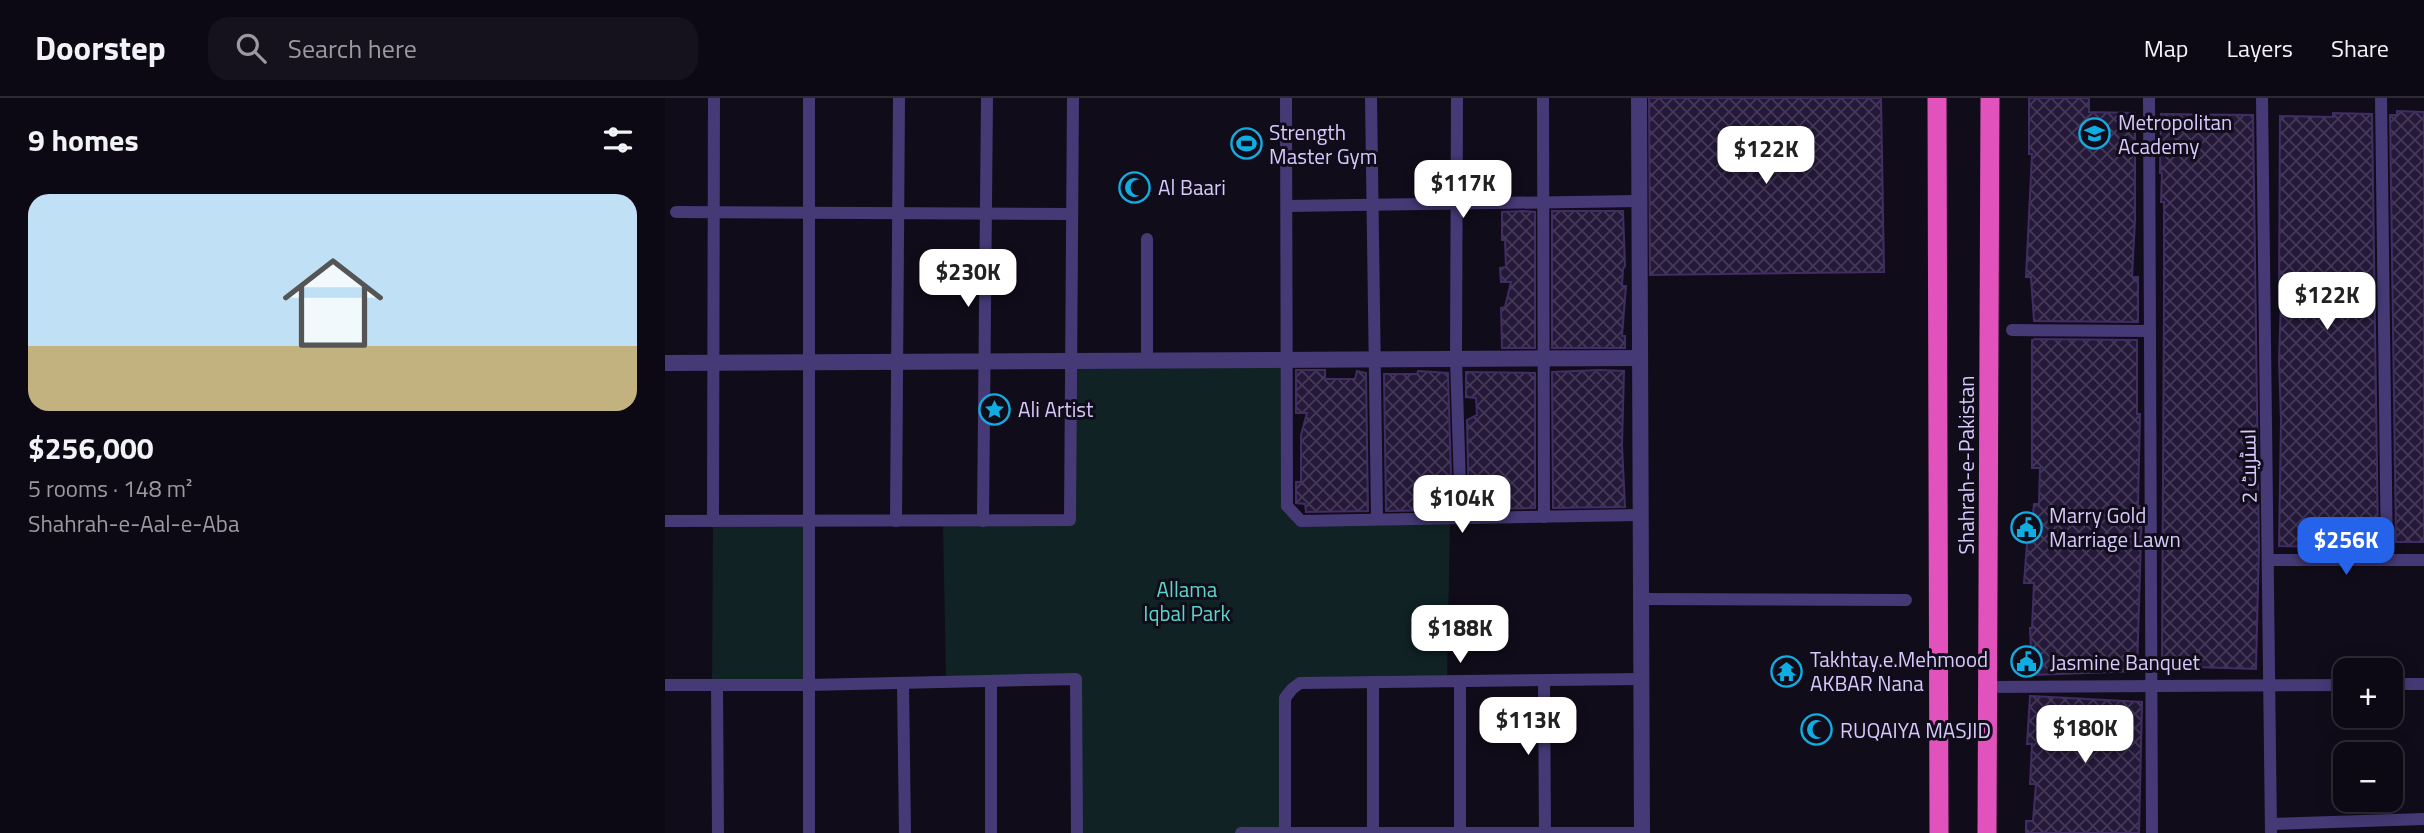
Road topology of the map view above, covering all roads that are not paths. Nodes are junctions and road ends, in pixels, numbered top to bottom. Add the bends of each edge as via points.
1 (714, 98) edge
2 (809, 98) edge
3 (899, 98) edge
4 (987, 98) edge
5 (1073, 98) edge
6 (1286, 98) edge
7 (1371, 98) edge
8 (1457, 98) edge
9 (1543, 98) edge
10 (1639, 98) edge
11 (1937, 98) edge
12 (1990, 98) edge
13 (2149, 98) edge
14 (2262, 98) edge
15 (2381, 98) edge
16 (1639, 201) junction
17 (1544, 202) junction
18 (1457, 204) junction
19 (1372, 205) junction
20 (1287, 206) junction
21 (676, 212) dead end
22 (714, 212) junction
23 (809, 213) junction
24 (899, 213) junction
25 (986, 214) junction
26 (1072, 214) junction
27 (1147, 239) dead end
28 (2012, 330) dead end
29 (2150, 331) junction
30 (1640, 358) junction
31 (1456, 359) junction
32 (1544, 359) junction
33 (1147, 360) junction
34 (1288, 360) junction
35 (1375, 360) junction
36 (1071, 361) junction
37 (809, 362) junction
38 (897, 362) junction
39 (985, 362) junction
40 (665, 363) edge
41 (713, 363) junction
42 (1640, 515) junction
43 (1544, 516) junction
44 (1461, 518) junction
45 (1377, 519) junction
46 (665, 521) edge
47 (713, 521) junction
48 (809, 521) junction
49 (896, 521) junction
50 (983, 521) junction
51 (2424, 559) edge
52 (2387, 560) junction
53 (2269, 561) junction
54 (1641, 599) junction
55 (1906, 600) dead end
56 (1641, 679) junction
57 (1544, 680) junction
58 (991, 681) junction
59 (1460, 681) junction
60 (1373, 682) junction
61 (903, 683) junction
62 (2403, 684) edge
63 (2424, 684) edge
64 (665, 685) edge
65 (717, 685) junction
66 (809, 685) junction
67 (2333, 685) edge
68 (2270, 686) junction
69 (1988, 687) junction
70 (2153, 688) junction
71 (2424, 819) edge
72 (2392, 826) edge
73 (2271, 829) edge
74 (718, 833) edge
75 (809, 833) edge
76 (905, 833) edge
77 (991, 833) edge
78 (1077, 833) edge
79 (1241, 833) edge
80 (1285, 833) edge
81 (1373, 833) edge
82 (1460, 833) edge
83 (1545, 833) edge
84 (1641, 833) edge
85 (1939, 833) edge
86 (1987, 833) edge
87 (2152, 833) edge

1 - 22 street
2 - 23 street
3 - 24 street
4 - 25 street
5 - 26 street
6 - 20 street
7 - 19 street
8 - 18 street
9 - 17 street
10 - 16 street
11 - 85 highway, Shahrah-e-Pakistan
12 - 69 highway, Shahrah-e-Pakistan
13 - 29 street
14 - 53 street, اسٹریٹ 2
15 - 52 street
16 - 17 street
16 - 30 street
17 - 18 street
17 - 32 street
18 - 19 street
18 - 31 street
19 - 20 street
19 - 35 street
20 - 34 street
21 - 22 street
22 - 23 street
22 - 41 street
23 - 24 street
23 - 37 street
24 - 25 street
24 - 38 street
25 - 26 street
25 - 39 street
26 - 36 street
27 - 33 street
28 - 29 street
29 - 70 street
30 - 32 street
30 - 42 street
31 - 32 street
31 - 35 street
31 - 44 street
32 - 43 street
33 - 34 street
33 - 36 street
34 - 35 street
34 - 45 street via 1287,506 1301,521
35 - 45 street
36 - 39 street
36 - 50 street via 1070,520
37 - 38 street
37 - 41 street
37 - 48 street
38 - 39 street
38 - 49 street
39 - 50 street
40 - 41 street
41 - 47 street
42 - 43 street
42 - 54 street
43 - 44 street
44 - 45 street
46 - 47 street
47 - 48 street
48 - 49 street
48 - 66 street
49 - 50 street
51 - 52 street
52 - 53 street
53 - 68 street, اسٹریٹ 2
54 - 55 street
54 - 56 street
56 - 57 street
56 - 84 street
57 - 59 street
57 - 83 street
58 - 61 street
58 - 77 street
58 - 78 street via 1076,679
59 - 60 street
59 - 82 street
60 - 80 street via 1300,683 1285,698
60 - 81 street
61 - 66 street
61 - 76 street
62 - 63 street
64 - 65 street
65 - 66 street
65 - 74 street
66 - 75 street
67 - 68 street
68 - 70 street
68 - 73 street, اسٹریٹ 2
69 - 70 street
69 - 86 highway, Shahrah-e-Pakistan
70 - 87 street
71 - 72 street
72 - 73 street
79 - 80 street
80 - 81 street
81 - 82 street
82 - 83 street
83 - 84 street

